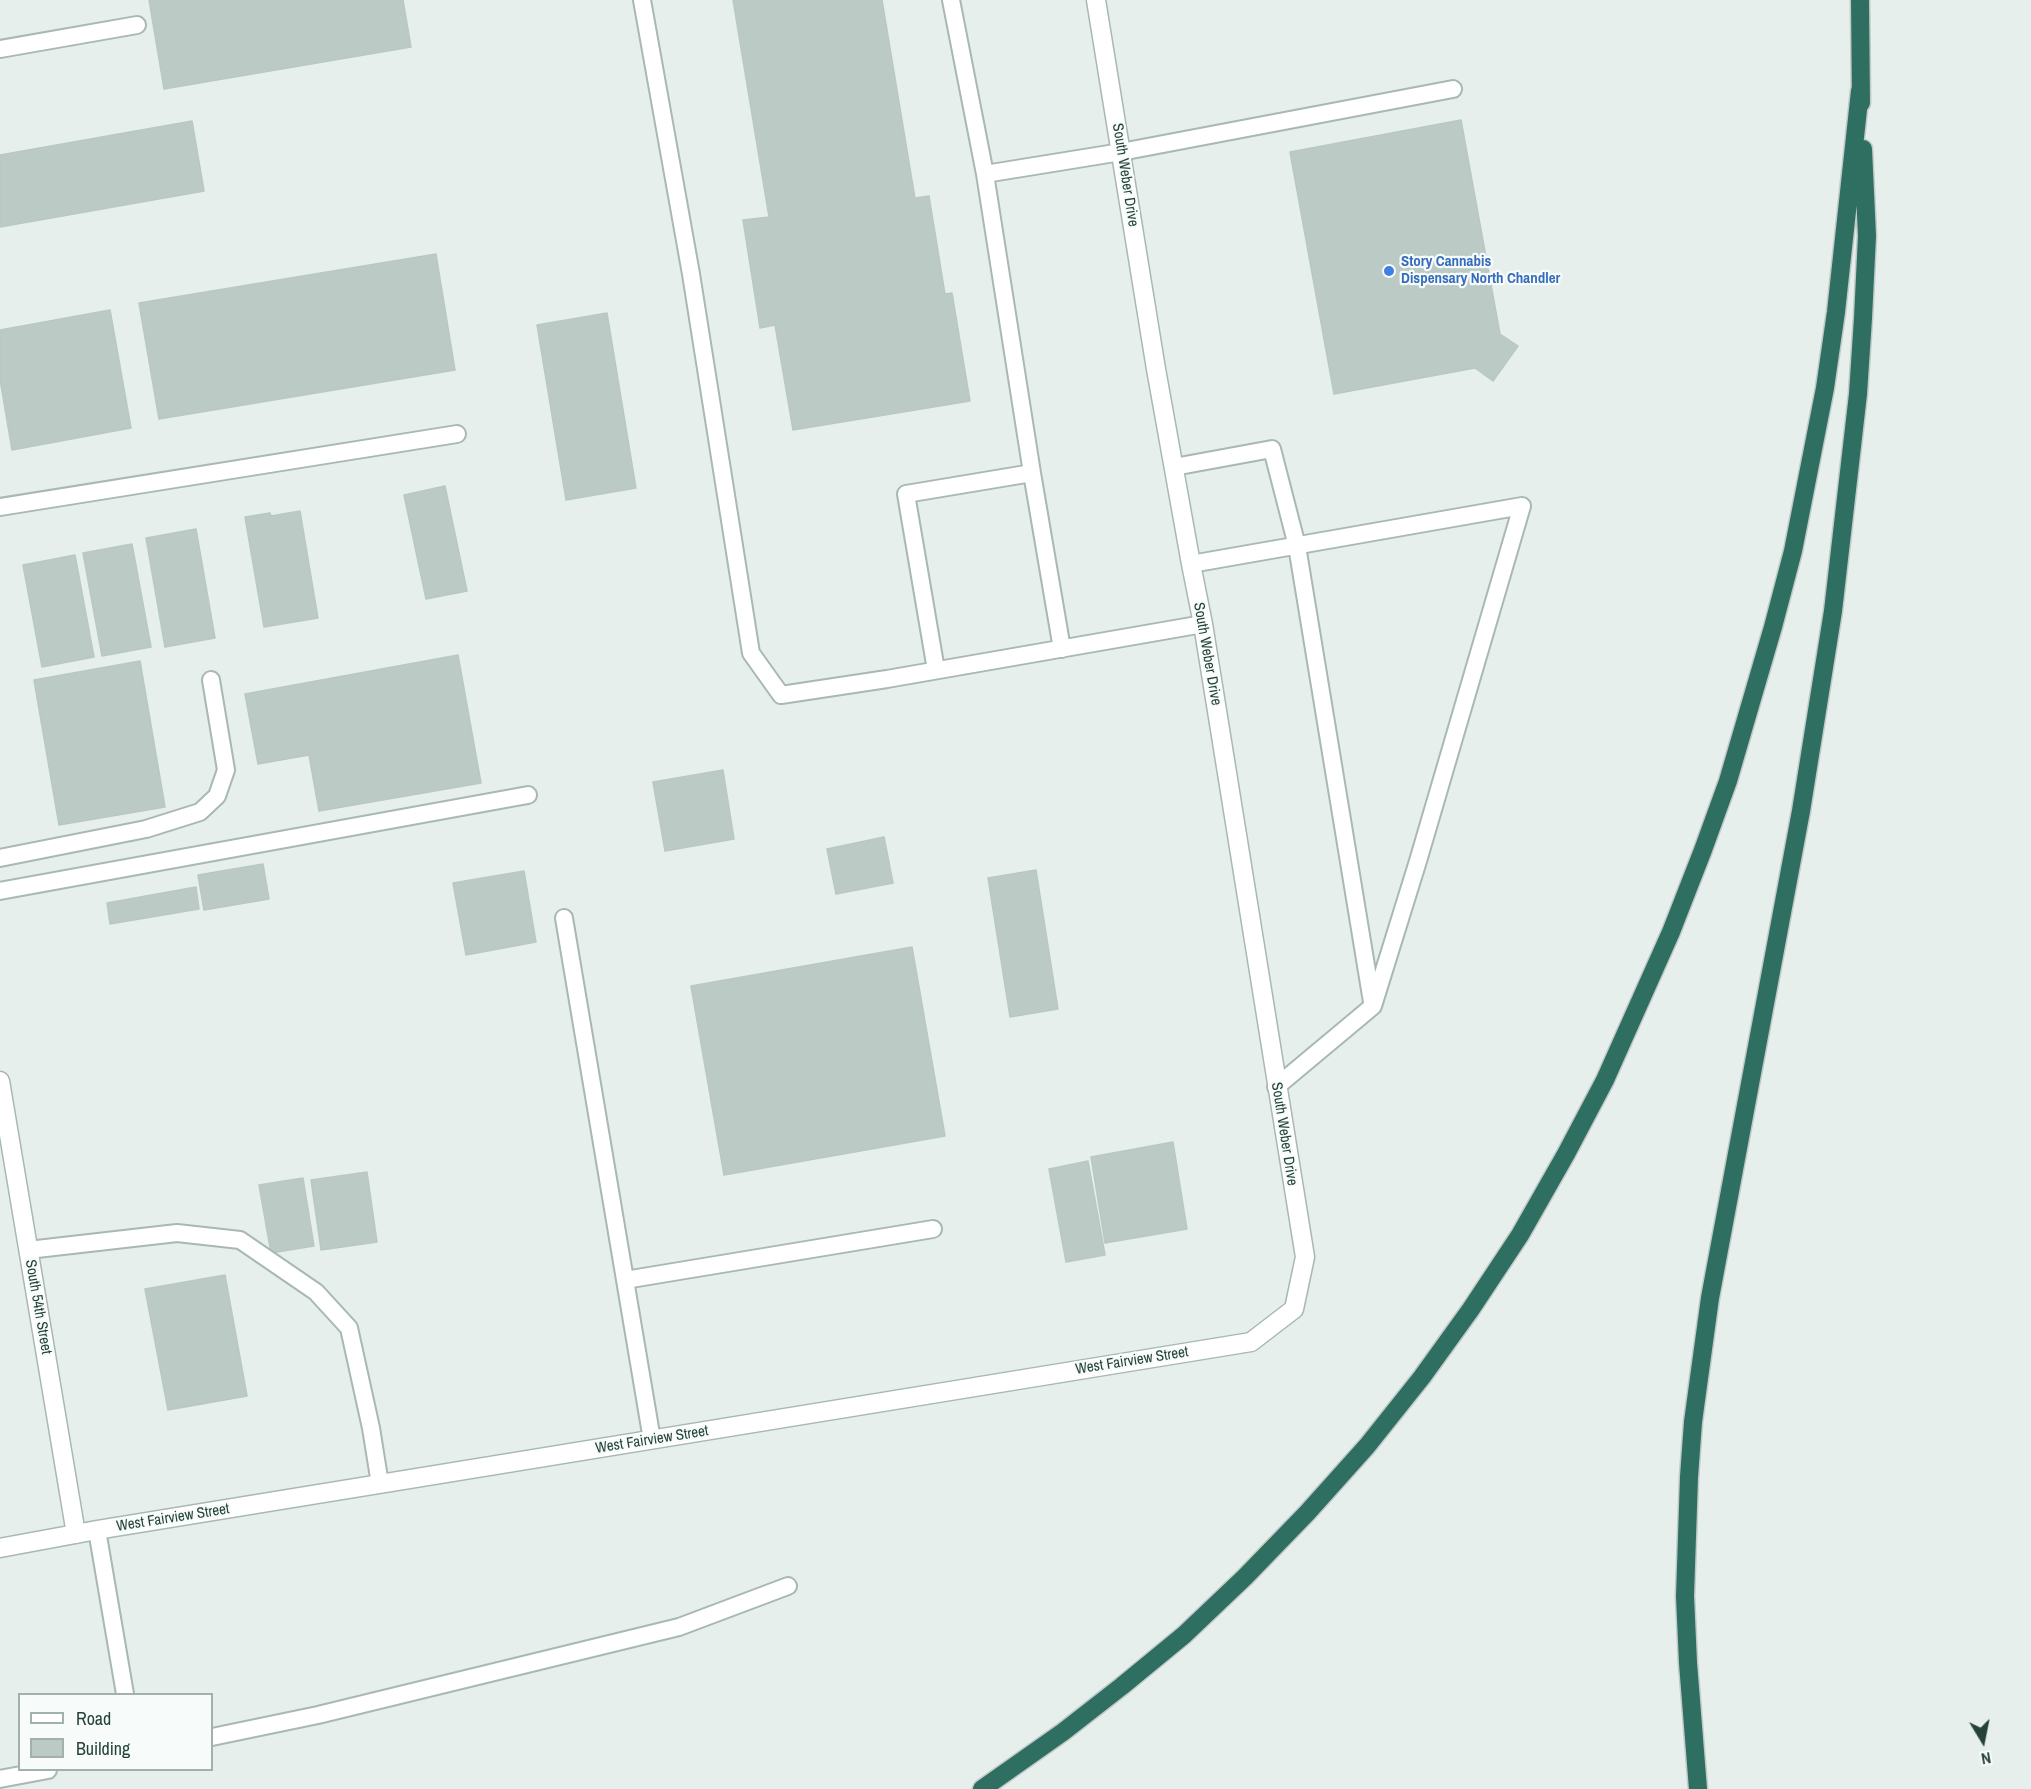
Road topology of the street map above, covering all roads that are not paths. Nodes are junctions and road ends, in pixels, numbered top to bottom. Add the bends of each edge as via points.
1 (642, 0) edge
2 (951, 0) edge
3 (1096, 0) edge
4 (1860, 0) edge
5 (137, 25) dead end
6 (0, 49) edge
7 (1453, 89) dead end
8 (1860, 91) junction
9 (1121, 152) junction
10 (985, 174) junction
11 (457, 434) dead end
12 (1174, 467) junction
13 (1032, 473) junction
14 (0, 507) edge
15 (1297, 546) junction
16 (1191, 564) junction
17 (1203, 624) junction
18 (1062, 648) junction
19 (936, 670) junction
20 (211, 680) dead end
21 (528, 795) dead end
22 (0, 858) edge
23 (0, 891) edge
24 (564, 918) dead end
25 (1373, 1006) junction
26 (0, 1081) edge
27 (1276, 1087) junction
28 (933, 1229) dead end
29 (28, 1250) junction
30 (625, 1280) junction
31 (1294, 1309) joint
32 (652, 1440) junction
33 (380, 1484) junction
34 (97, 1530) junction
35 (76, 1534) junction
36 (0, 1548) edge
37 (788, 1586) dead end
38 (124, 1693) edge
39 (213, 1737) edge
40 (43, 1771) edge
41 (0, 1779) edge
42 (982, 1789) edge
43 (1698, 1789) edge

1 - 19 lane via 691,274 751,653 781,695
2 - 10 lane
3 - 9 street, South Weber Drive
4 - 8 highway
5 - 6 lane
7 - 9 lane
8 - 42 highway via 1825,388 1779,605 1728,781 1703,850 1605,1080 1520,1235 1443,1348 1367,1446 1284,1537 1184,1635 1063,1732
8 - 43 highway via 1867,236 1858,394 1842,539 1810,758 1710,1298 1693,1422 1685,1596
9 - 10 lane
9 - 12 street, South Weber Drive
10 - 13 lane
11 - 14 lane
12 - 15 lane via 1272,449
12 - 16 street, South Weber Drive
13 - 18 lane
13 - 19 lane via 906,494
15 - 16 lane
15 - 25 lane
15 - 25 lane via 1522,506
16 - 17 street, South Weber Drive
17 - 18 lane
17 - 27 street, South Weber Drive
18 - 19 lane
20 - 22 lane via 226,770 217,796 200,812 146,829
21 - 23 lane
24 - 30 lane
25 - 27 lane
26 - 29 street, South 54th Street
27 - 31 street, South Weber Drive via 1305,1257
28 - 30 lane
29 - 33 lane via 177,1233 240,1240 316,1292 349,1328
29 - 35 street, South 54th Street
30 - 32 lane
31 - 32 street, West Fairview Street via 1251,1342
32 - 33 street, West Fairview Street
33 - 34 street, West Fairview Street
34 - 35 street, West Fairview Street
34 - 38 lane
35 - 36 street, West Fairview Street
37 - 39 lane via 679,1627
40 - 41 lane

